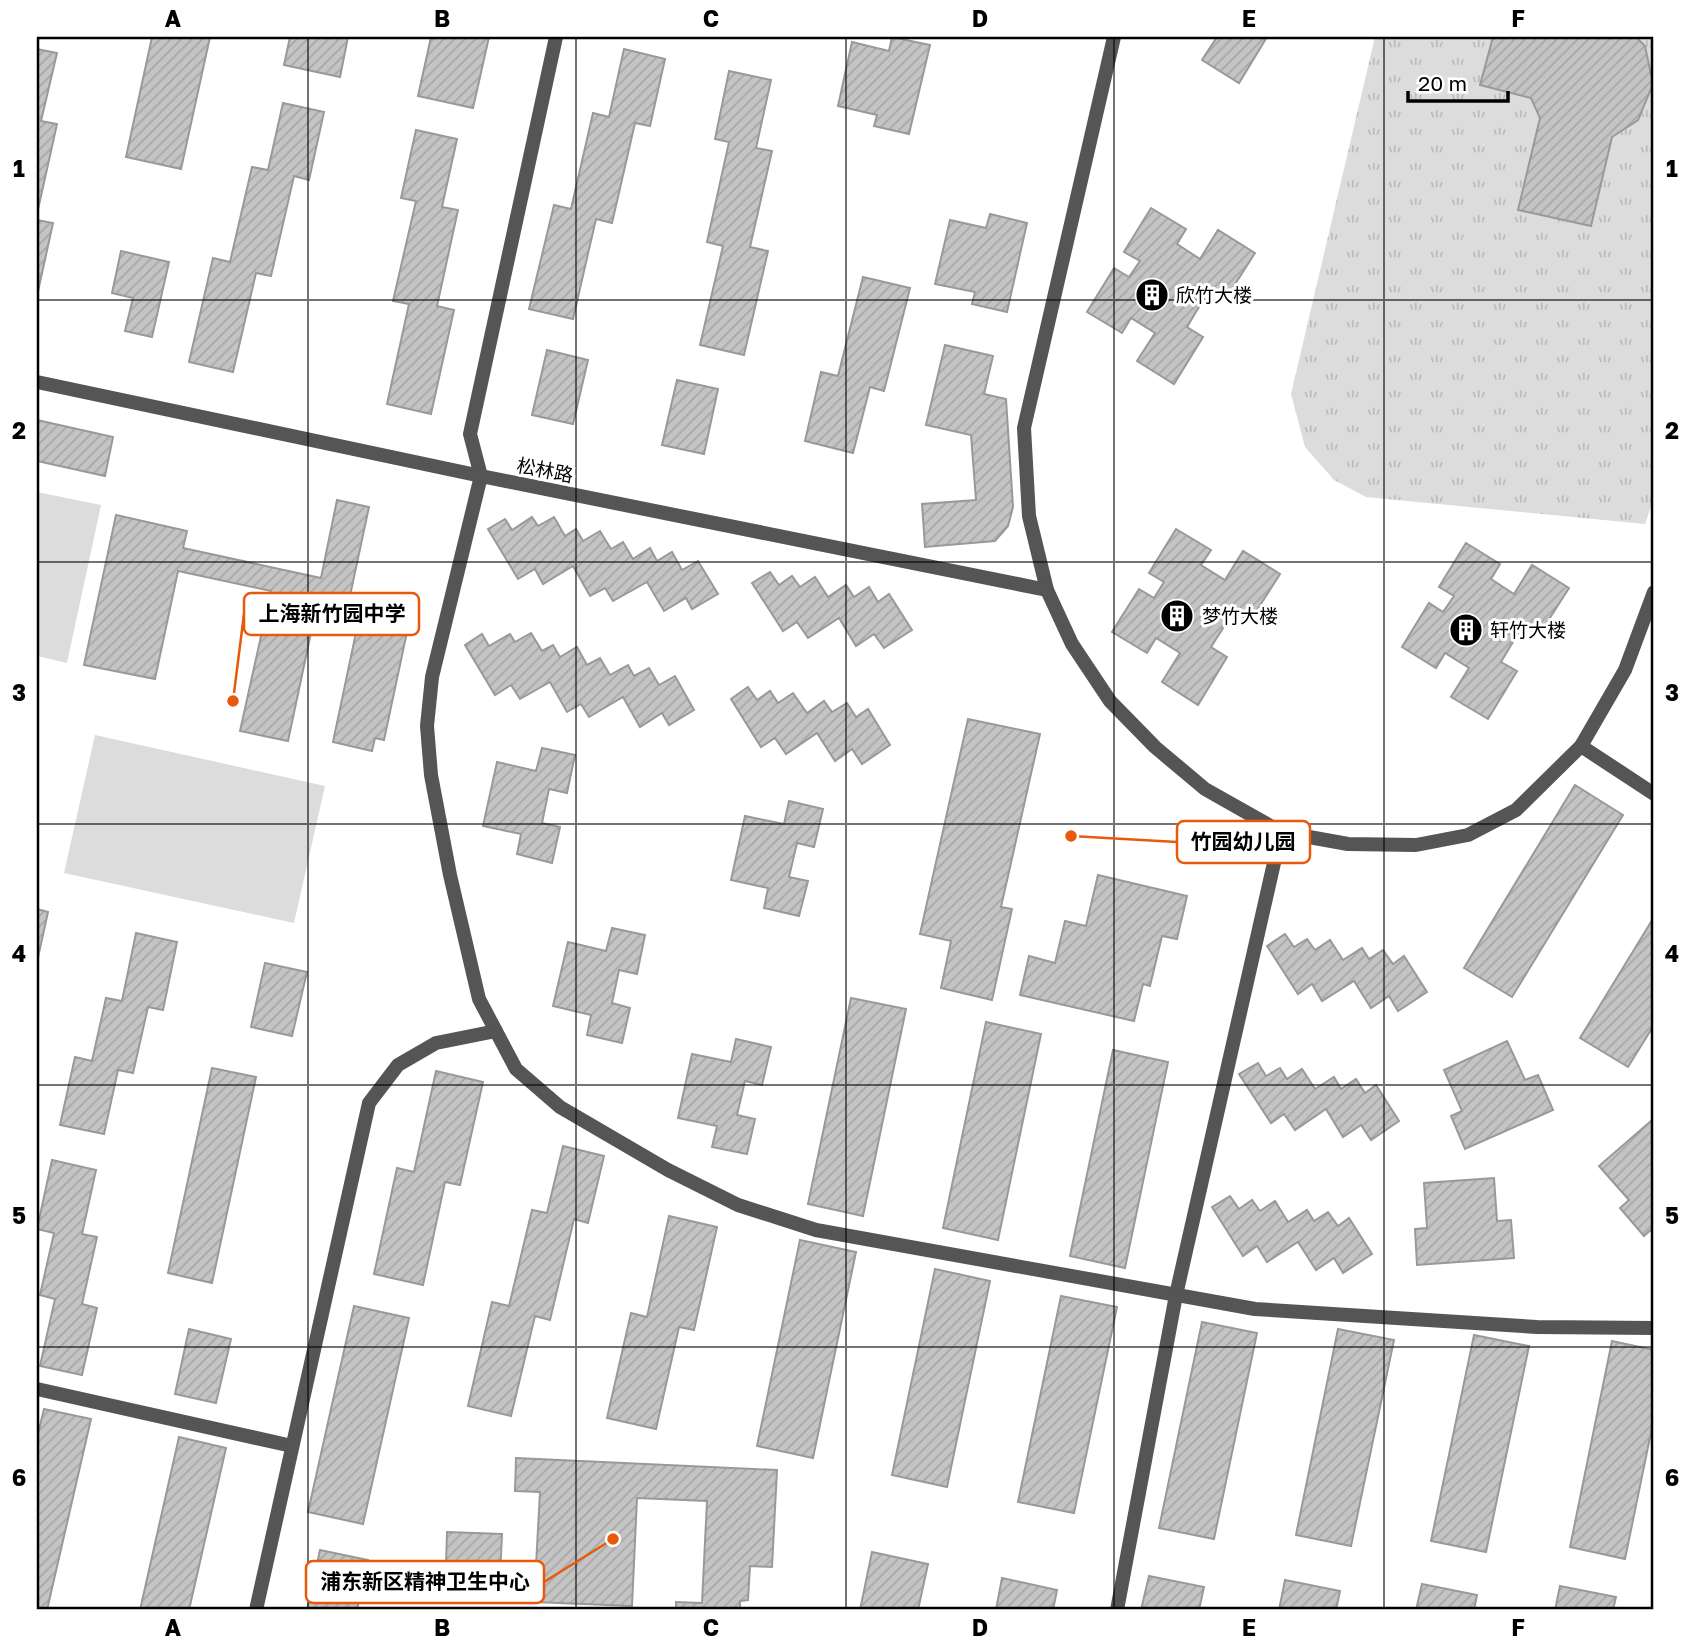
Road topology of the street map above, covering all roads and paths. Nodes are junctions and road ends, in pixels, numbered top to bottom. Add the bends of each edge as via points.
1 (556, 37) edge
2 (1114, 37) edge
3 (37, 382) edge
4 (481, 476) junction
5 (1047, 590) junction
6 (1654, 592) edge
7 (1581, 746) junction
8 (1654, 794) edge
9 (1281, 832) junction
10 (496, 1031) junction
11 (1176, 1295) junction
12 (1654, 1328) edge
13 (37, 1389) edge
14 (292, 1446) junction
15 (256, 1610) edge
16 (1117, 1610) edge

1 - 4 lane via 470,434
2 - 5 lane via 1024,428 1029,516
3 - 4 lane, 松林路
4 - 5 lane, 松林路
4 - 10 lane via 432,677 426,726 450,875 479,999
5 - 9 lane via 1072,643 1110,701 1205,789
6 - 7 lane via 1625,670
7 - 8 lane
7 - 9 lane via 1516,810 1468,835 1416,845 1348,844
9 - 11 lane
10 - 11 lane via 516,1069 560,1107 738,1206 816,1230
10 - 14 lane via 436,1043 398,1065 369,1103
11 - 12 lane via 1255,1309 1537,1327
11 - 16 lane
13 - 14 lane
14 - 15 lane

